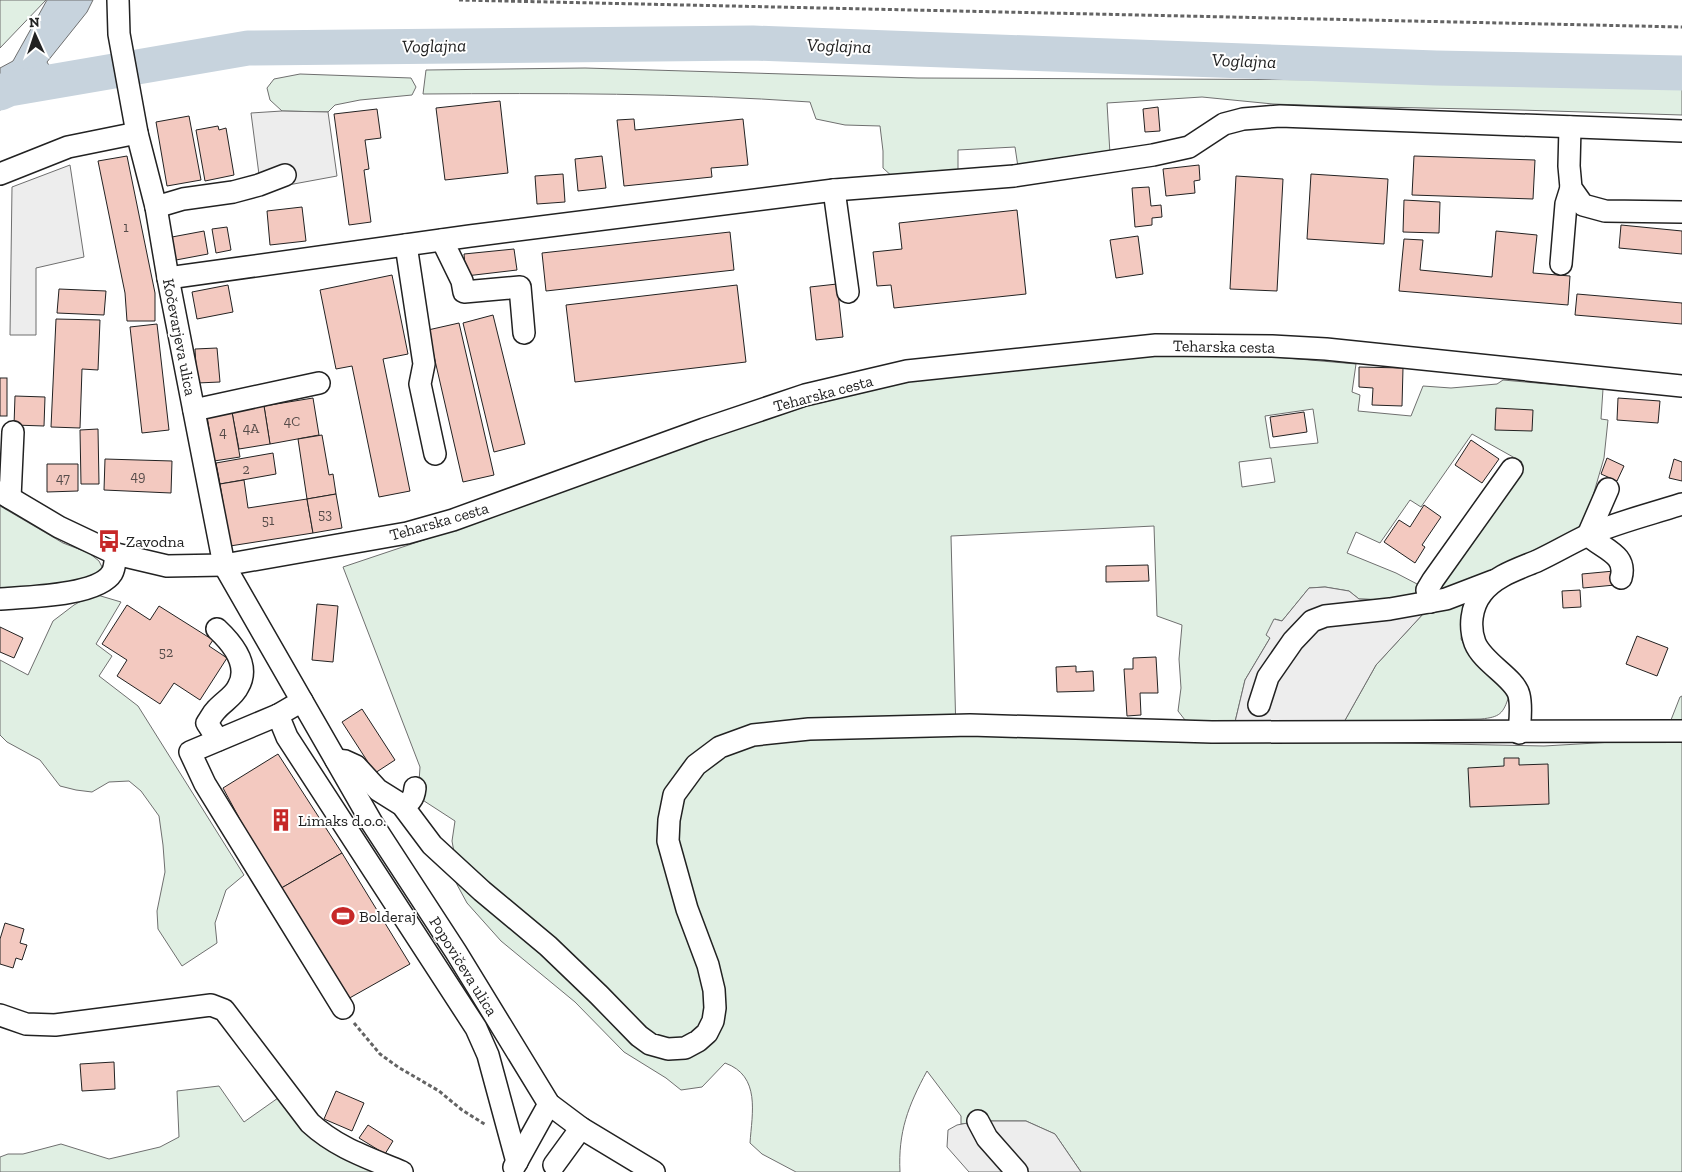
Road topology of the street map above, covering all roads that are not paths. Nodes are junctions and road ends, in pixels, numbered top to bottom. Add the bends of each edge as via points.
1 (118, 0) edge
2 (1570, 126) junction
3 (1682, 131) edge
4 (137, 133) junction
5 (0, 174) edge
6 (286, 175) dead end
7 (1571, 188) junction
8 (834, 190) junction
9 (156, 207) junction
10 (1682, 212) edge
11 (442, 240) junction
12 (406, 245) junction
13 (1561, 264) dead end
14 (168, 278) junction
15 (848, 292) dead end
16 (524, 332) dead end
17 (319, 383) dead end
18 (1682, 386) edge
19 (194, 410) junction
20 (13, 432) dead end
21 (435, 454) dead end
22 (1512, 469) dead end
23 (1608, 489) dead end
24 (5, 495) edge
25 (1682, 504) edge
26 (1588, 535) junction
27 (116, 554) junction
28 (224, 564) junction
29 (1621, 578) dead end
30 (1496, 580) junction
31 (0, 599) edge
32 (1430, 602) junction
33 (217, 629) dead end
34 (302, 701) junction
35 (1259, 705) dead end
36 (278, 715) junction
37 (1682, 731) edge
38 (1519, 733) junction
39 (218, 740) junction
40 (336, 760) junction
41 (415, 788) dead end
42 (402, 805) junction
43 (343, 1008) road end
44 (0, 1016) edge
45 (549, 1104) junction
46 (978, 1122) dead end
47 (582, 1128) junction
48 (554, 1165) dead end
49 (626, 1165) edge
50 (515, 1167) edge
51 (402, 1172) edge
52 (654, 1172) edge
53 (1017, 1172) edge

1 - 4 street, Kočevarjeva ulica via 119,34
2 - 3 street
2 - 7 street
2 - 8 street via 1280,116 1243,119 1224,124 1189,146 1153,156 1014,176
4 - 5 street via 68,147
4 - 9 street, Kočevarjeva ulica
6 - 9 street via 233,192 183,199
7 - 10 street via 1583,205 1605,211
7 - 13 street via 1566,204
8 - 11 street
8 - 15 street
9 - 14 street, Kočevarjeva ulica
11 - 12 street
11 - 16 street via 464,292 520,286
12 - 14 street
12 - 21 street via 424,364 420,384
14 - 19 street, Kočevarjeva ulica
17 - 19 street
18 - 28 street, Teharska cesta via 1272,346 1156,345 907,371 805,395 453,520 407,533
19 - 28 street, Kočevarjeva ulica
20 - 24 street
22 - 32 street via 1433,580 1428,590
23 - 26 street
24 - 27 street, Teharska cesta
25 - 26 street
26 - 29 street via 1616,556 1622,565
26 - 30 street
27 - 28 street, Teharska cesta via 167,566
27 - 31 street via 113,572 106,581 91,588
28 - 34 street, Popovičeva ulica
30 - 32 street
30 - 38 street via 1481,594 1474,608 1472,633 1487,661 1519,693
32 - 35 street via 1325,616 1312,621 1293,641 1268,677
33 - 39 street via 229,640 243,672 238,688 207,723
34 - 36 street
34 - 40 street, Popovičeva ulica
36 - 39 street
36 - 50 street via 287,737 476,1028 488,1055 512,1139
37 - 38 street
38 - 42 street via 1166,731 970,725 809,729 753,735 720,747 696,765 674,795 669,820 668,840 714,990 713,1021 707,1033 685,1048 668,1049 650,1044 639,1036 548,946 432,845
39 - 43 street via 190,752 193,760
40 - 42 street via 356,766 378,790
40 - 45 street, Popovičeva ulica via 372,823
41 - 42 street via 415,796
44 - 51 street via 26,1024 56,1025 211,1005 224,1010 310,1123 324,1136 346,1149
45 - 47 street, Popovičeva ulica
45 - 50 street
46 - 53 street
47 - 48 street
47 - 49 street, Popovičeva ulica
49 - 52 street, Popovičeva ulica

